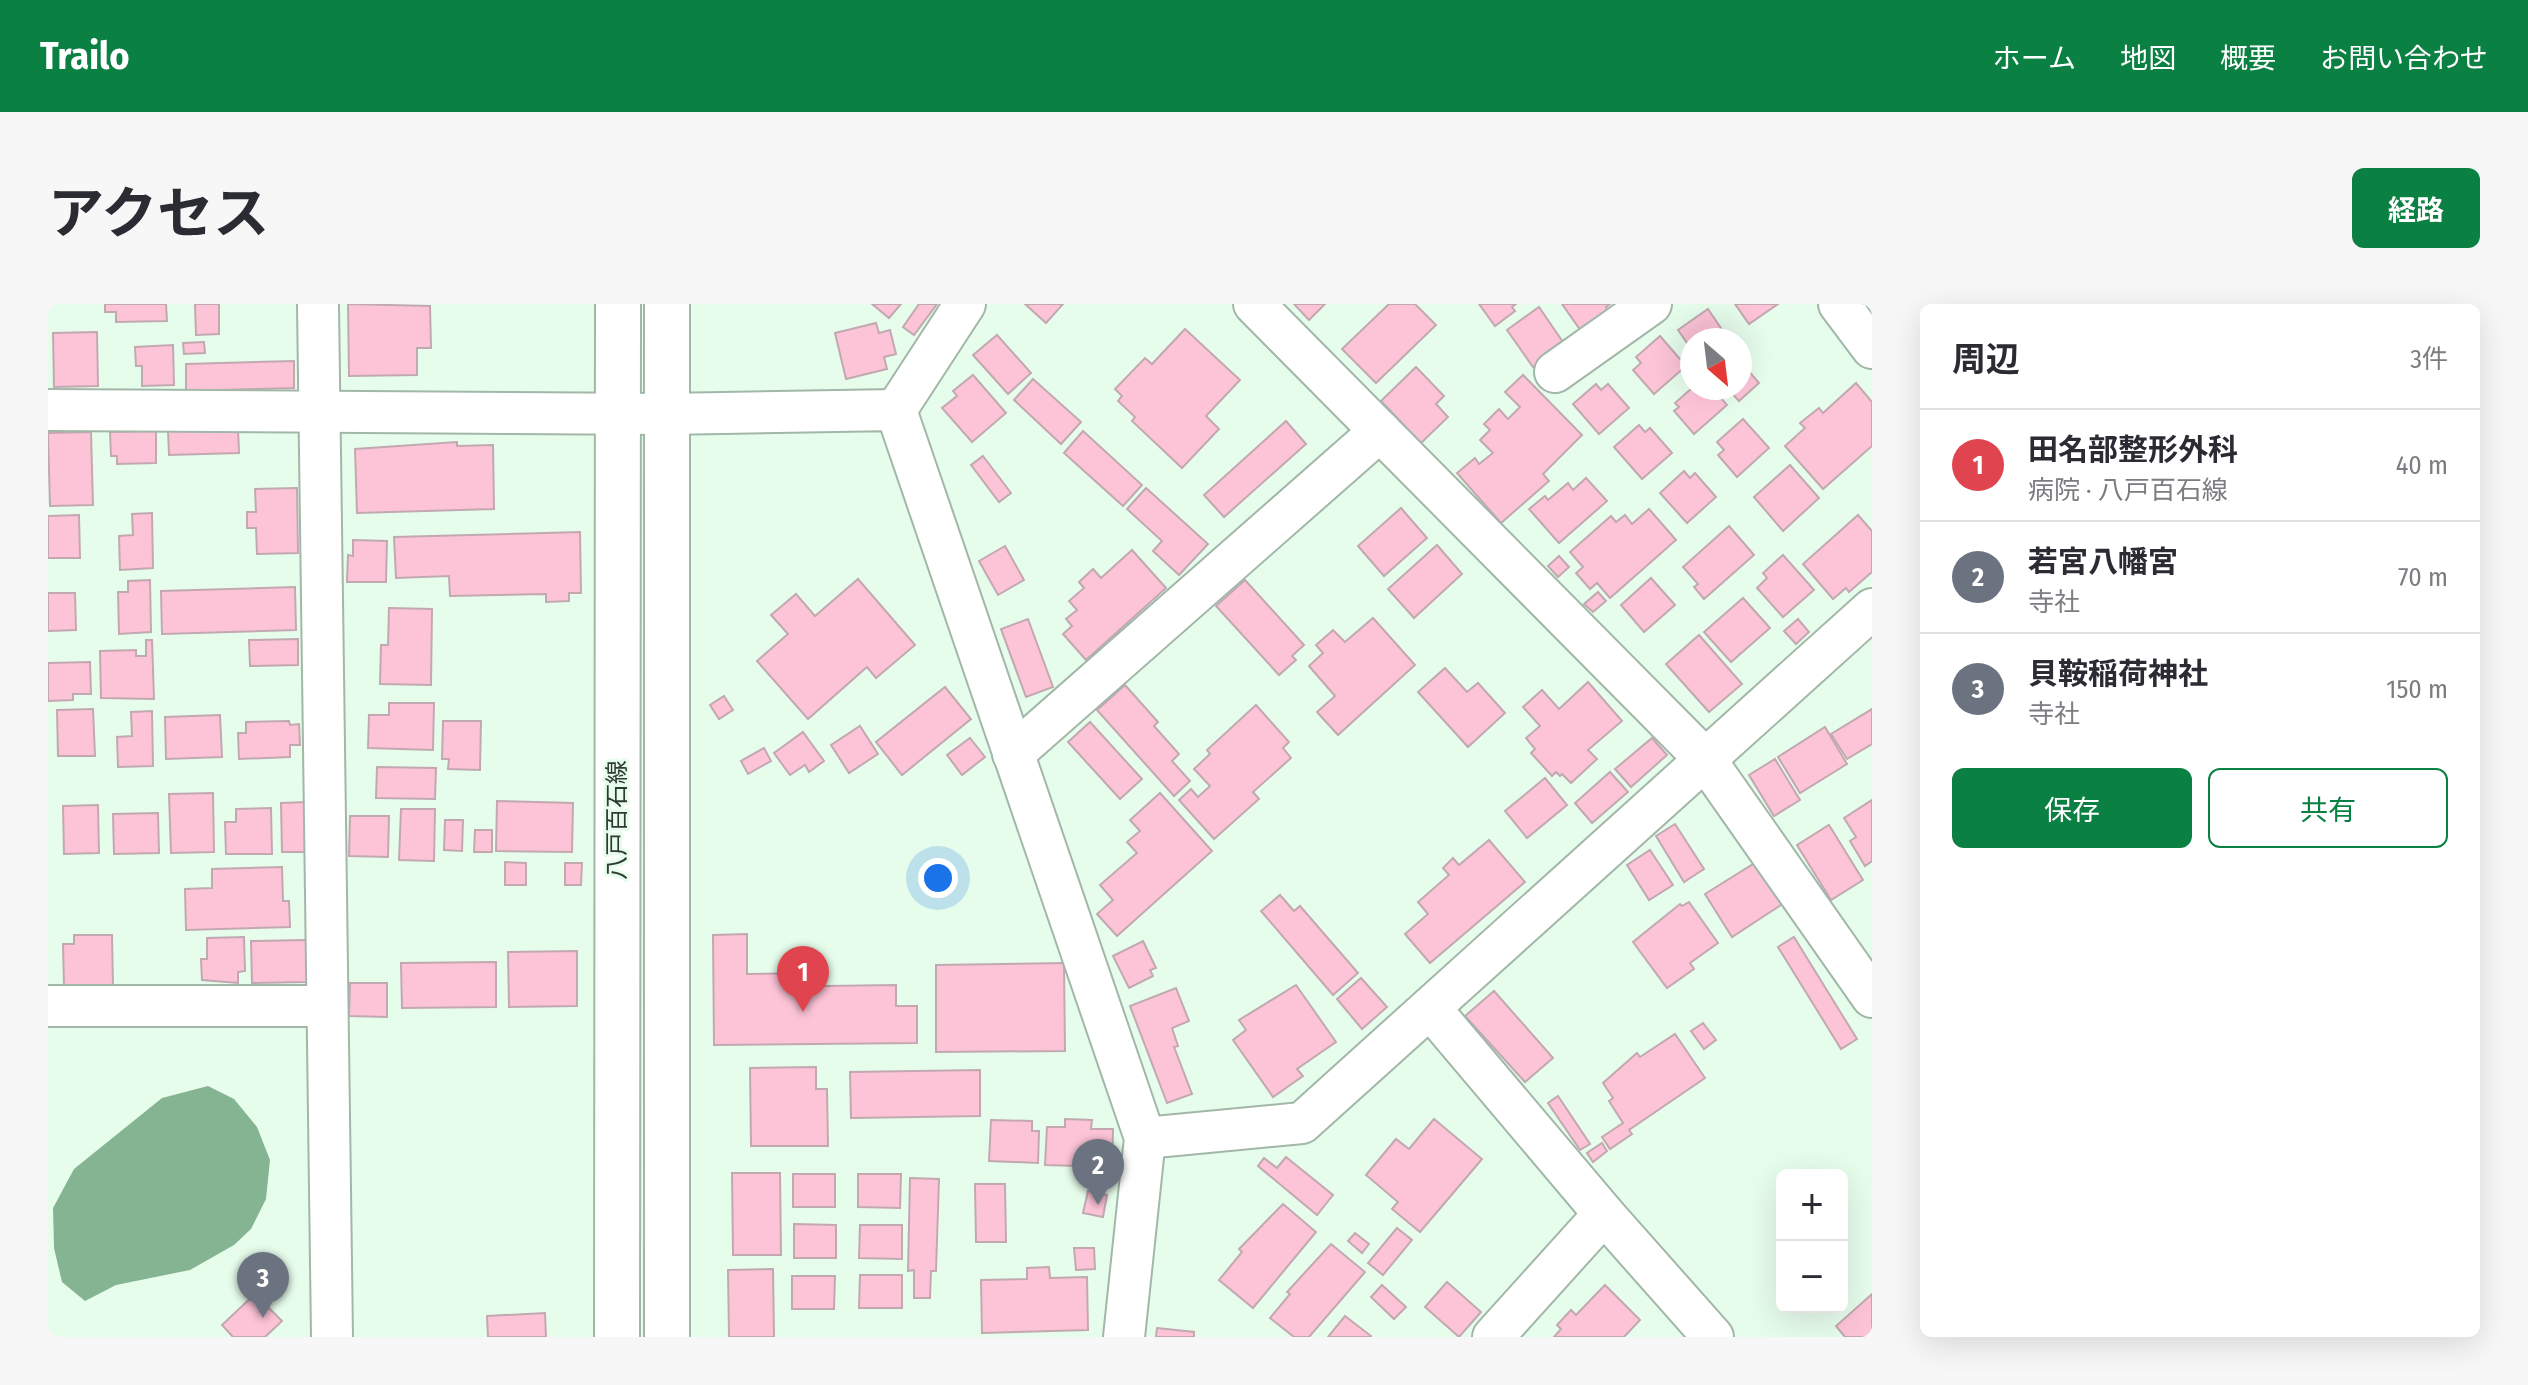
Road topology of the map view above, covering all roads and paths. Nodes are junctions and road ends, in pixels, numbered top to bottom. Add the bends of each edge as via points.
1 (318, 304) edge
2 (618, 304) edge
3 (667, 304) edge
4 (965, 304) edge
5 (1254, 304) edge
6 (1651, 304) edge
7 (1839, 304) edge
8 (1872, 348) edge
9 (1555, 372) dead end
10 (48, 410) edge
11 (896, 410) junction
12 (320, 411) junction
13 (617, 414) junction
14 (666, 414) junction
15 (1380, 431) junction
16 (1872, 609) edge
17 (1013, 754) junction
18 (1705, 759) junction
19 (1872, 997) edge
20 (48, 1006) edge
21 (327, 1006) junction
22 (1430, 1008) junction
23 (1145, 1138) junction
24 (1604, 1214) junction
25 (332, 1337) edge
26 (617, 1337) edge
27 (667, 1337) edge
28 (1124, 1337) edge
29 (1493, 1337) edge
30 (1713, 1337) edge

1 - 12 street
2 - 13 main road, 八戸百石線
3 - 14 main road, 八戸百石線
4 - 11 street
5 - 15 street
6 - 9 street
7 - 8 street
10 - 12 street
11 - 14 street
11 - 17 street
12 - 13 street
12 - 21 street
13 - 14 street
13 - 26 main road, 八戸百石線
14 - 27 main road, 八戸百石線
15 - 17 street
15 - 18 street
16 - 18 street
17 - 23 street
18 - 19 street
18 - 22 street
20 - 21 street
21 - 25 street
22 - 23 street via 1302,1123
22 - 24 street
23 - 28 street
24 - 29 street
24 - 30 street

